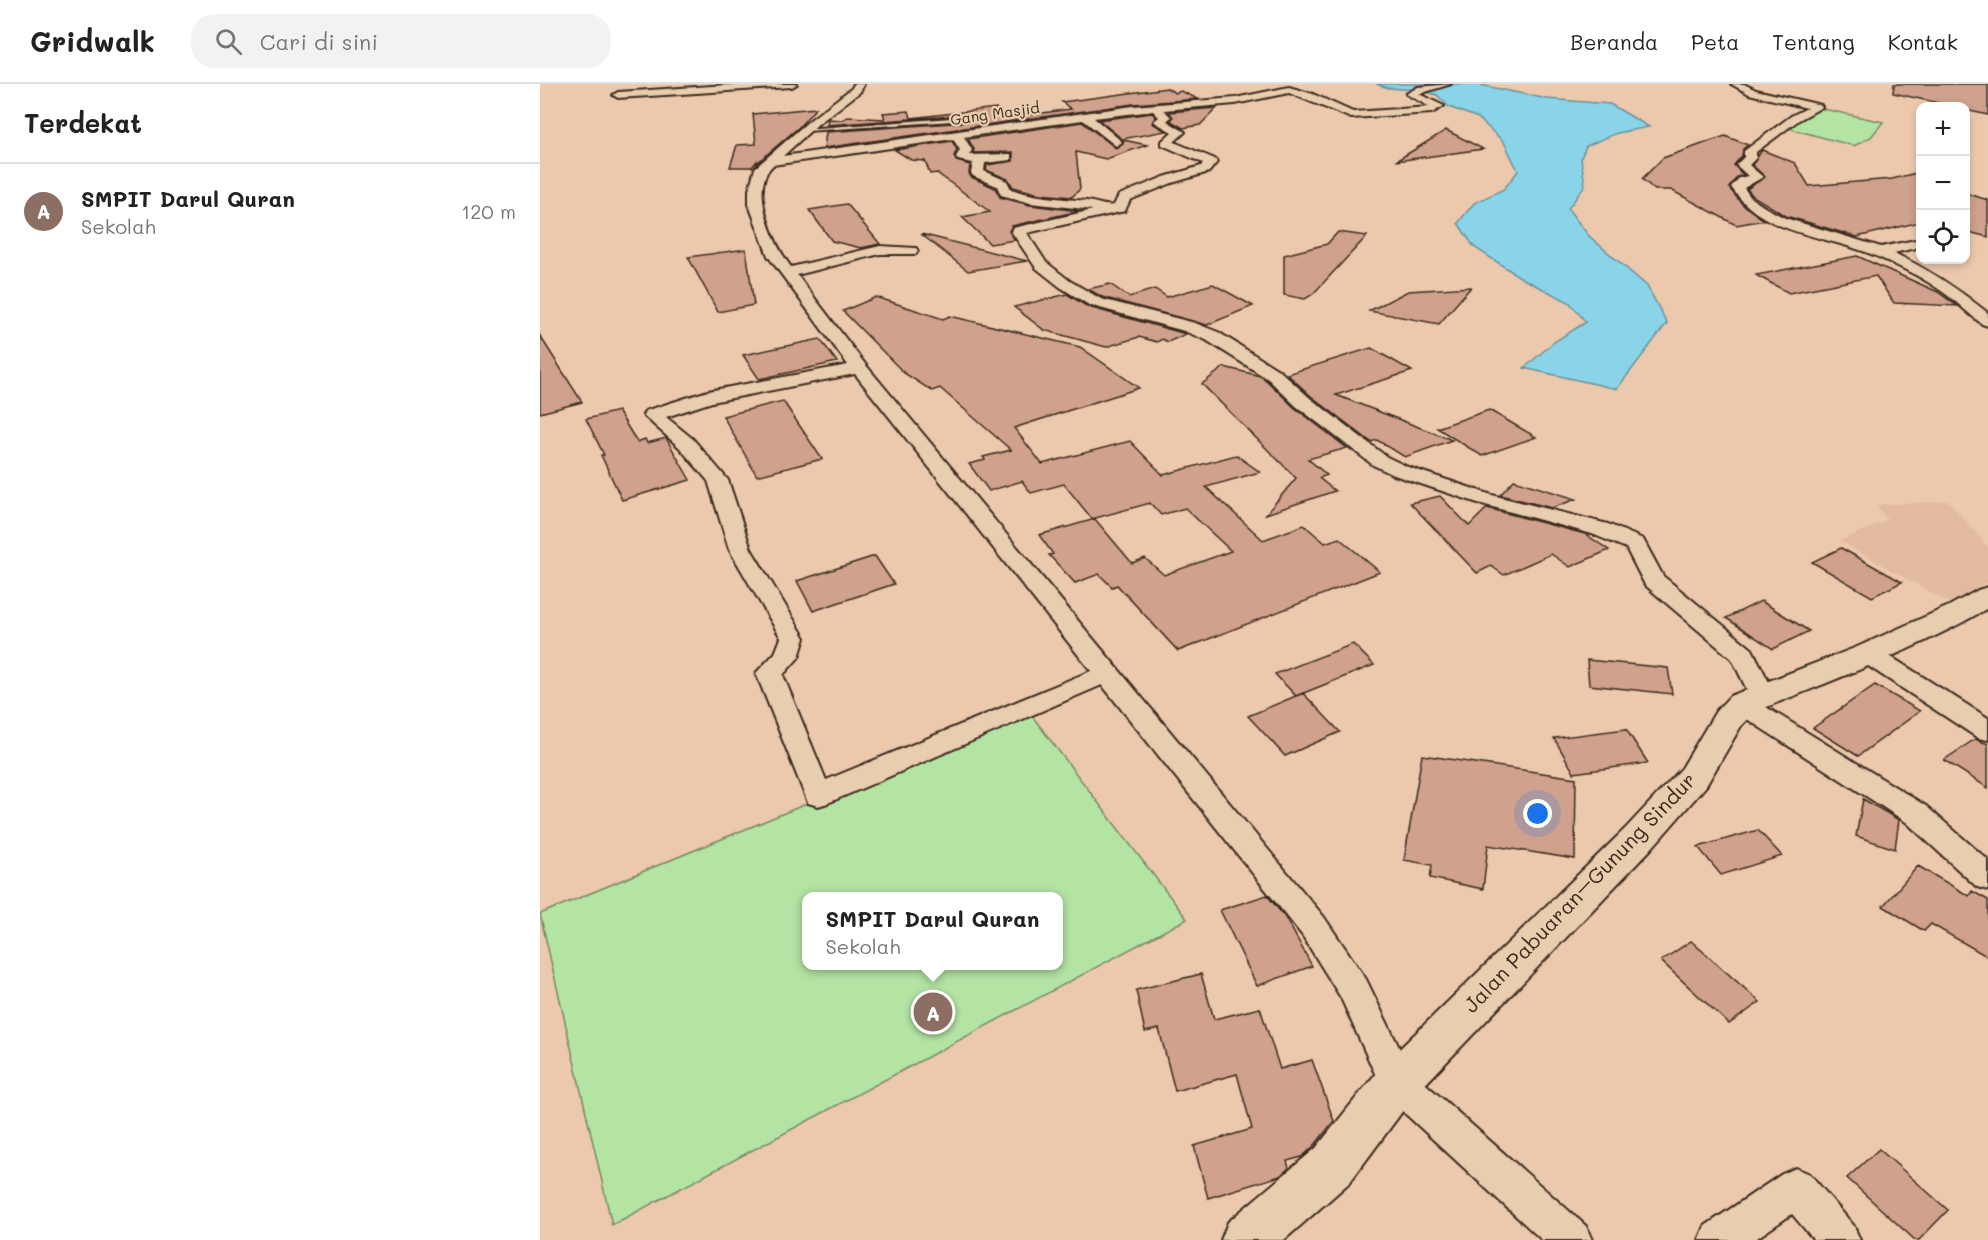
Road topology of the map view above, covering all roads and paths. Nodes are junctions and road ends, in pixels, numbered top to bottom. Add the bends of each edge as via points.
1 (792, 84) edge
2 (859, 84) edge
3 (1446, 84) edge
4 (1736, 84) edge
5 (1284, 87) edge
6 (618, 95) dead end
7 (1157, 108) junction
8 (1085, 116) junction
9 (965, 119) dead end
10 (1040, 123) junction
11 (1099, 127) junction
12 (807, 129) junction
13 (1081, 130) dead end
14 (1055, 132) dead end
15 (956, 134) junction
16 (1116, 142) dead end
17 (1007, 157) dead end
18 (980, 160) junction
19 (767, 162) junction
20 (1112, 210) junction
21 (1916, 244) edge
22 (910, 251) dead end
23 (1879, 252) junction
24 (787, 273) junction
25 (1988, 321) edge
26 (859, 368) junction
27 (1988, 596) edge
28 (1868, 654) junction
29 (1108, 673) junction
30 (1752, 699) junction
31 (1988, 731) edge
32 (1988, 878) edge
33 (1397, 1082) junction
34 (1246, 1240) edge
35 (1572, 1240) edge
36 (1719, 1240) edge
37 (1840, 1240) edge

1 - 6 street
2 - 12 street
3 - 5 street, Gang Masjid via 1411,94 1439,108 1361,116 1345,114
4 - 23 street via 1753,92 1817,106 1750,151 1750,158 1742,165 1757,177 1740,184 1740,194 1775,219
5 - 7 street, Gang Masjid via 1234,101
7 - 8 street, Gang Masjid
7 - 20 street via 1165,117 1160,121 1179,132 1166,143 1211,162 1205,169 1124,198 1120,208
8 - 10 street, Gang Masjid
8 - 11 street
9 - 12 lane
10 - 14 street
10 - 15 street, Gang Masjid
11 - 13 street
11 - 16 street
12 - 19 street
15 - 18 street via 966,150 962,157
15 - 19 street, Gang Masjid
17 - 18 street
18 - 20 street via 977,173 1002,184 1006,192 1016,196
19 - 24 street via 759,171 756,205 774,256
20 - 30 street via 1018,231 1041,265 1065,284 1095,302 1212,336 1274,375 1380,461 1485,500 1600,529 1635,544 1653,580 1743,655
21 - 23 street
22 - 24 street via 880,250
23 - 25 street via 1948,288
24 - 26 street
26 - 29 street
26 - 29 street via 708,397 652,415 686,443 718,480 740,549 793,638 786,657 769,673 818,795
27 - 28 street
28 - 30 street
28 - 31 street
29 - 33 street via 1313,926 1354,989
30 - 32 street via 1916,814
30 - 33 street, Jalan Pabuaran–Gunung Sindur via 1728,719 1694,777 1646,831
33 - 34 street, Jalan Pabuaran–Gunung Sindur via 1333,1166
33 - 35 street
36 - 37 street via 1796,1188

